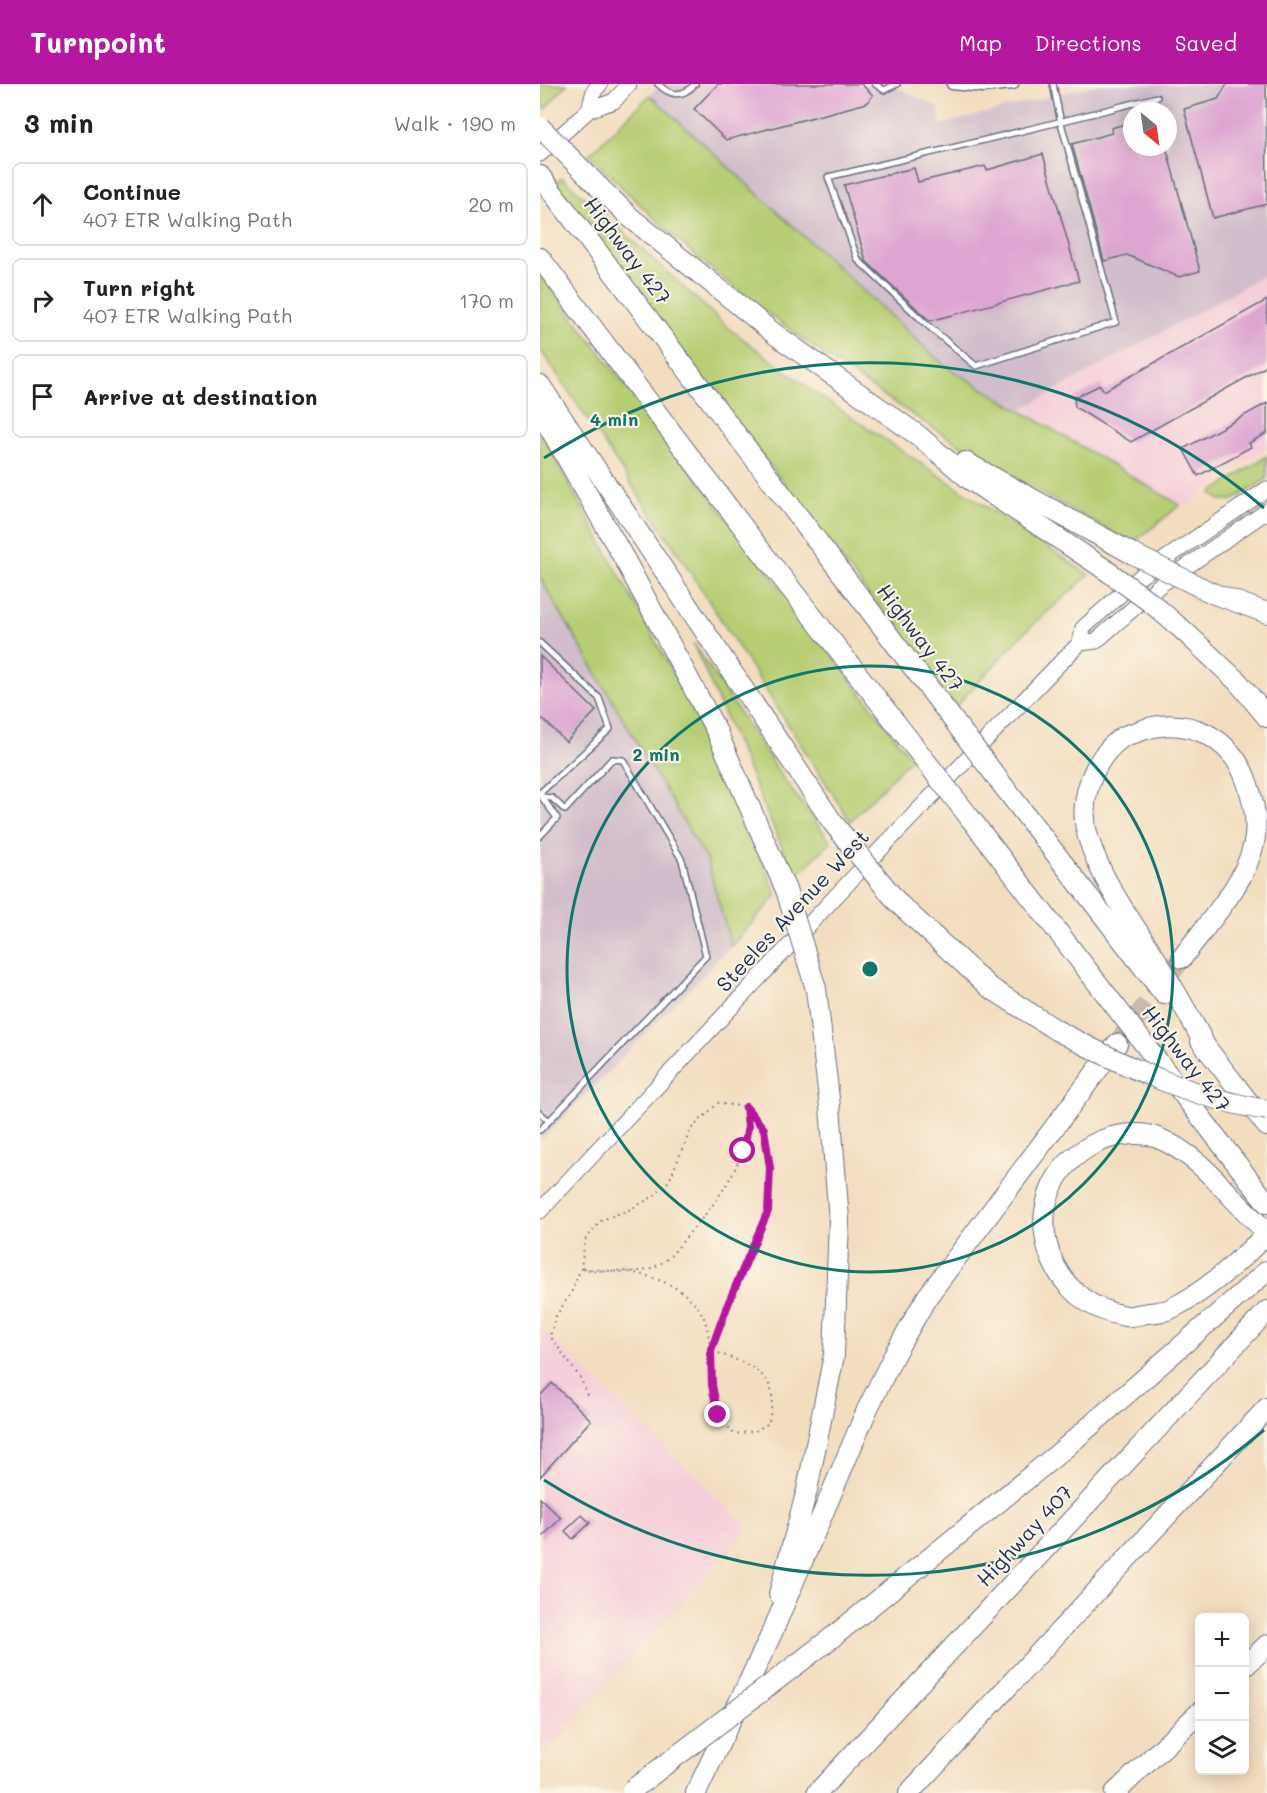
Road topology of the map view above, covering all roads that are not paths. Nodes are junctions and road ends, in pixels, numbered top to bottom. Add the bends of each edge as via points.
1 (600, 84) edge
2 (629, 84) edge
3 (658, 84) edge
4 (695, 84) edge
5 (875, 84) edge
6 (897, 84) edge
7 (952, 84) edge
8 (1013, 84) edge
9 (1053, 84) edge
10 (1157, 97) dead end
11 (589, 110) junction
12 (1061, 123) junction
13 (540, 127) edge
14 (540, 154) edge
15 (540, 176) edge
16 (540, 258) edge
17 (540, 385) edge
18 (540, 411) edge
19 (919, 436) junction
20 (1267, 489) edge
21 (1267, 511) edge
22 (1267, 613) edge
23 (540, 643) edge
24 (1080, 644) junction
25 (1267, 717) edge
26 (541, 795) edge
27 (540, 836) edge
28 (1182, 957) tunnel mouth
29 (1117, 1044) tunnel mouth
30 (1208, 1050) junction
31 (1267, 1110) edge
32 (540, 1113) edge
33 (549, 1121) junction
34 (1267, 1126) edge
35 (540, 1130) edge
36 (1267, 1203) edge
37 (540, 1211) edge
38 (1267, 1233) edge
39 (1267, 1271) edge
40 (1267, 1311) edge
41 (1267, 1408) edge
42 (771, 1635) junction
43 (1267, 1645) edge
44 (1249, 1663) edge
45 (1195, 1717) edge
46 (935, 1766) junction
47 (631, 1792) edge
48 (696, 1793) edge
49 (817, 1793) edge
50 (909, 1793) edge
51 (921, 1793) edge
52 (1115, 1793) edge

1 - 11 main road
2 - 11 main road via 614,100
3 - 4 lane via 669,94 677,95
5 - 6 lane via 885,90
7 - 8 street
9 - 12 lane
10 - 12 lane
11 - 14 main road
12 - 12 lane via 828,177 858,260 976,366 1116,322
13 - 19 highway, bridge via 631,218 777,335
15 - 30 highway, Highway 427, bridge
16 - 36 highway, Highway 427, bridge via 758,547
17 - 31 highway, bridge via 834,823 898,903 989,987 1056,1030 1119,1064 1186,1090
18 - 42 highway, bridge via 717,732 786,890 816,989 839,1220 834,1356 807,1490 785,1565
19 - 22 highway, bridge via 1131,553 1212,593
19 - 25 highway, bridge via 969,479 1150,602 1238,682
20 - 24 main road, Steeles Avenue West via 1142,575 1083,628
21 - 24 main road, Steeles Avenue West via 1160,585 1096,641
23 - 26 lane via 599,698 610,729
24 - 37 main road, Steeles Avenue West via 852,879
26 - 27 lane via 557,818
26 - 33 lane via 552,798 565,810 612,759 623,760 682,860 706,956
28 - 30 highway via 1237,883 1254,843 1256,809 1244,771 1225,745 1188,724 1150,726 1121,738 1099,762 1084,797 1088,836 1109,886
29 - 42 highway via 927,1298 867,1410
30 - 34 highway, Highway 427
32 - 33 lane
33 - 35 lane
38 - 38 highway via 1185,1152 1156,1137 1125,1134 1101,1140 1076,1154 1059,1173 1045,1199 1047,1246 1056,1271 1073,1290 1095,1305 1127,1317 1168,1310 1207,1288
39 - 47 highway, bridge via 1065,1448 834,1636
40 - 49 highway, Highway 407
41 - 46 highway
42 - 48 highway
43 - 44 highway
45 - 52 highway
46 - 50 highway
46 - 51 highway

